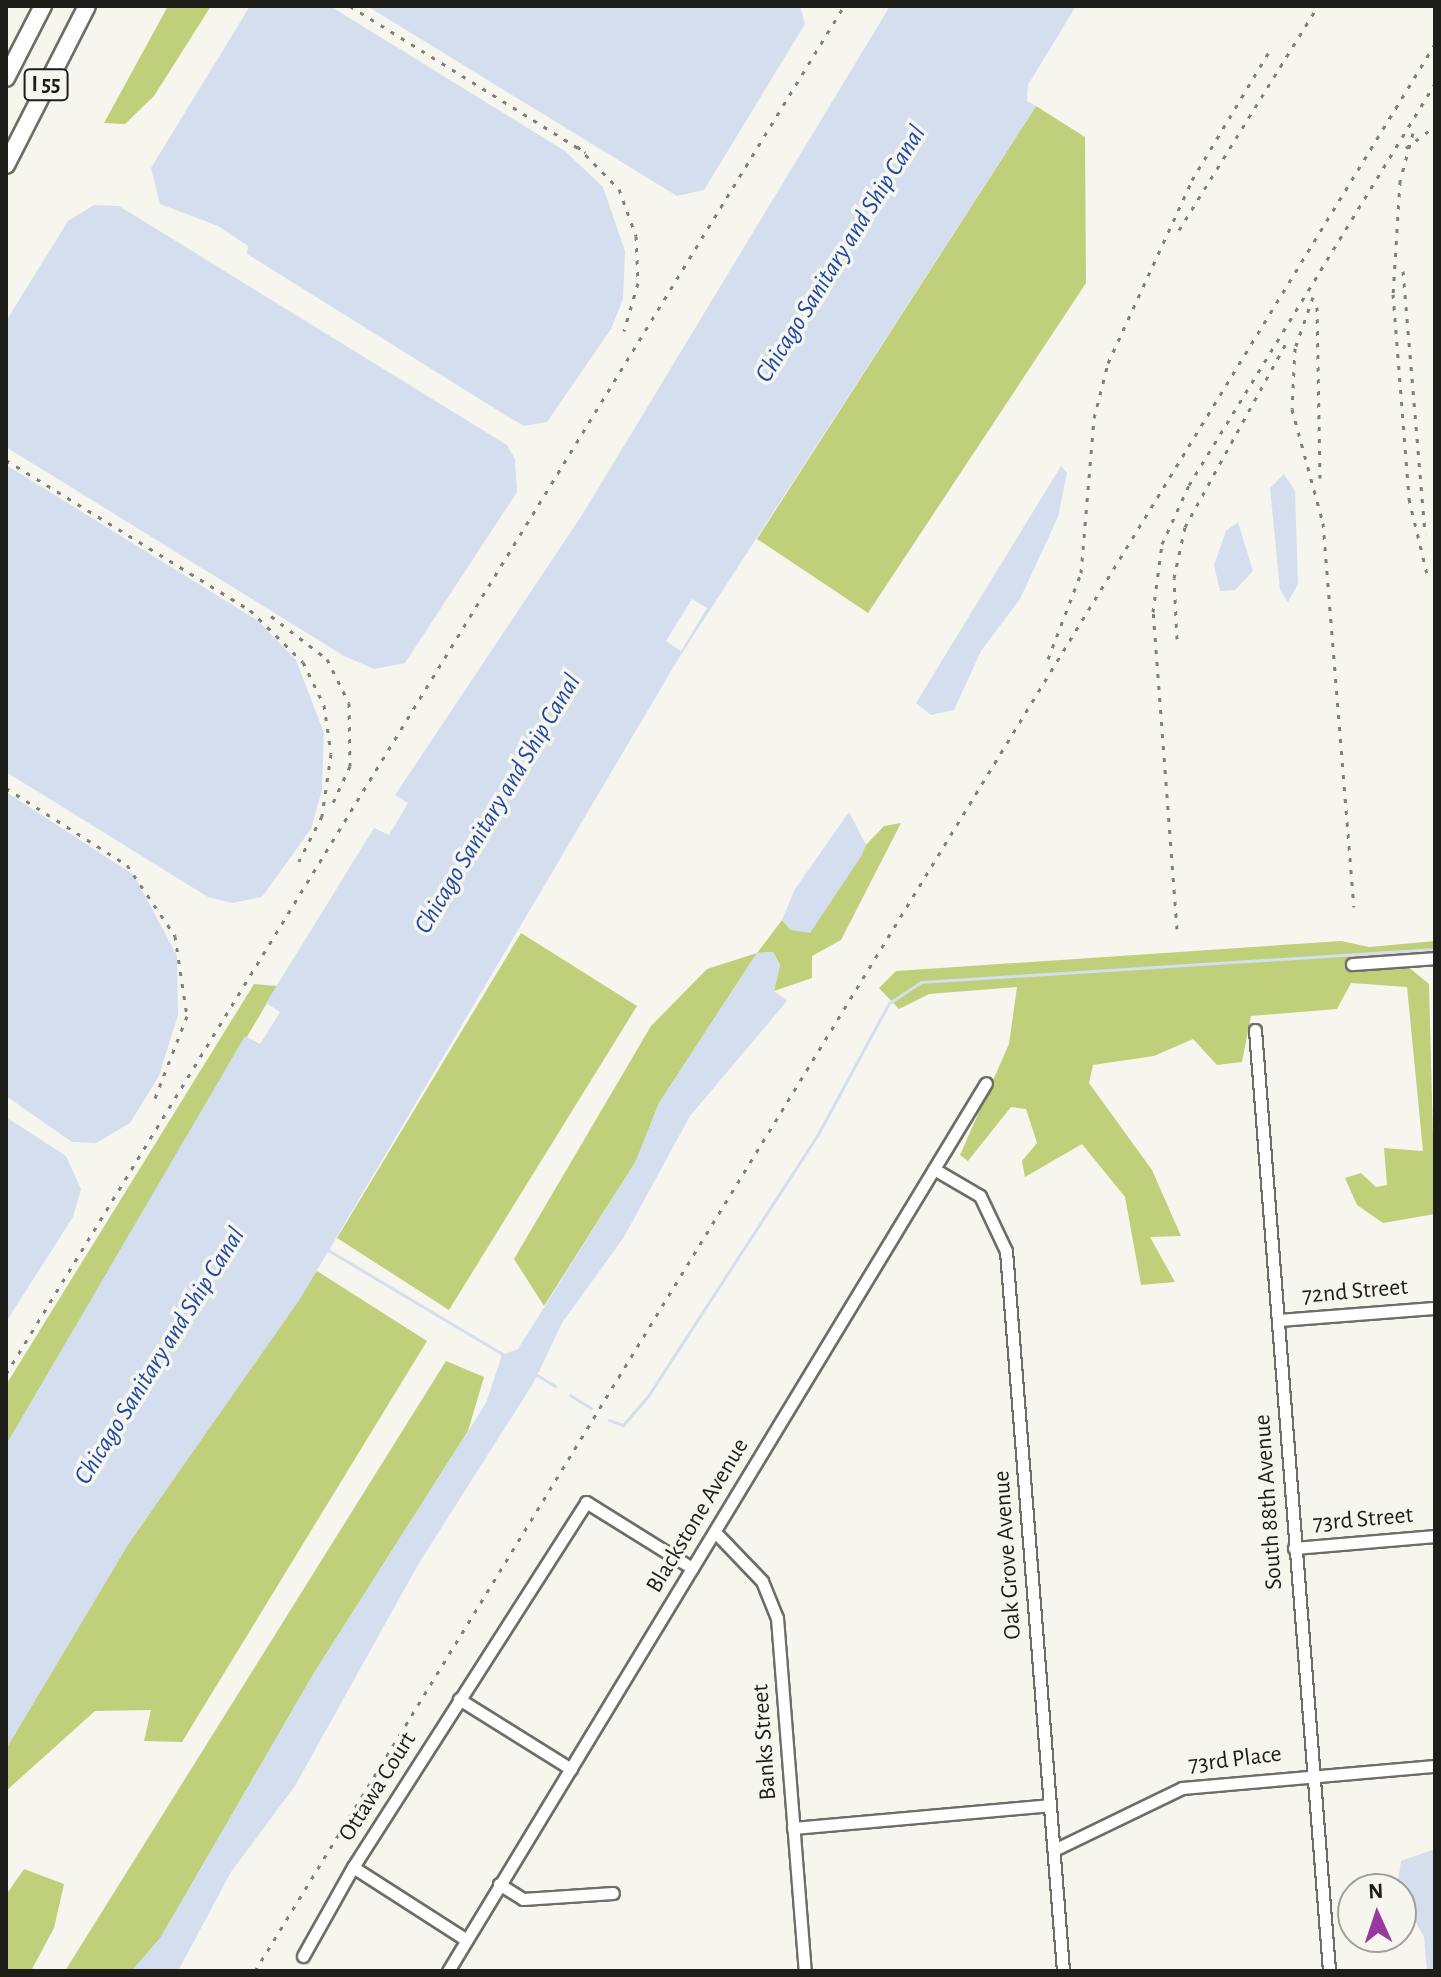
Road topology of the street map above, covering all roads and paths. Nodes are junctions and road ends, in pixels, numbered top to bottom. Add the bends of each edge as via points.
1 (43, 6) edge
2 (87, 6) edge
3 (6, 78) edge
4 (6, 165) edge
5 (1435, 958) edge
6 (1352, 964) dead end
7 (1255, 1030) dead end
8 (986, 1083) dead end
9 (934, 1169) junction
10 (1435, 1308) edge
11 (1278, 1320) junction
12 (715, 1532) junction
13 (1435, 1536) edge
14 (1294, 1548) junction
15 (692, 1568) junction
16 (459, 1699) junction
17 (1435, 1766) edge
18 (571, 1769) junction
19 (1313, 1773) junction
20 (1049, 1805) junction
21 (793, 1828) junction
22 (1054, 1850) junction
23 (353, 1867) junction
24 (499, 1884) junction
25 (613, 1893) dead end
26 (465, 1939) junction
27 (303, 1956) dead end
28 (448, 1971) edge
29 (805, 1971) edge
30 (1063, 1971) edge
31 (1329, 1971) edge

1 - 3 highway, I 55
2 - 4 highway, I 55
5 - 6 street
7 - 11 street, South 88th Avenue
8 - 9 street, Blackstone Avenue
9 - 12 street, Blackstone Avenue
9 - 20 street, Oak Grove Avenue via 980,1196 1006,1251
10 - 11 street, 72nd Street
11 - 14 street, South 88th Avenue
12 - 15 street, Blackstone Avenue
12 - 21 street, Banks Street via 773,1602
13 - 14 street, 73rd Street
14 - 19 street, South 88th Avenue
15 - 16 street, Ottawa Court via 586,1502
15 - 18 street, Blackstone Avenue
16 - 18 street
16 - 23 street, Ottawa Court
17 - 19 street, 73rd Place
18 - 24 street, Blackstone Avenue
19 - 22 street, 73rd Place via 1182,1788
19 - 31 street, South 88th Avenue
20 - 21 street
20 - 22 street, Oak Grove Avenue
21 - 29 street, Banks Street
22 - 30 street, Oak Grove Avenue
23 - 26 street, Ottawa Court
23 - 27 street
24 - 25 street via 523,1899
24 - 26 street, Blackstone Avenue
26 - 28 street, Blackstone Avenue

